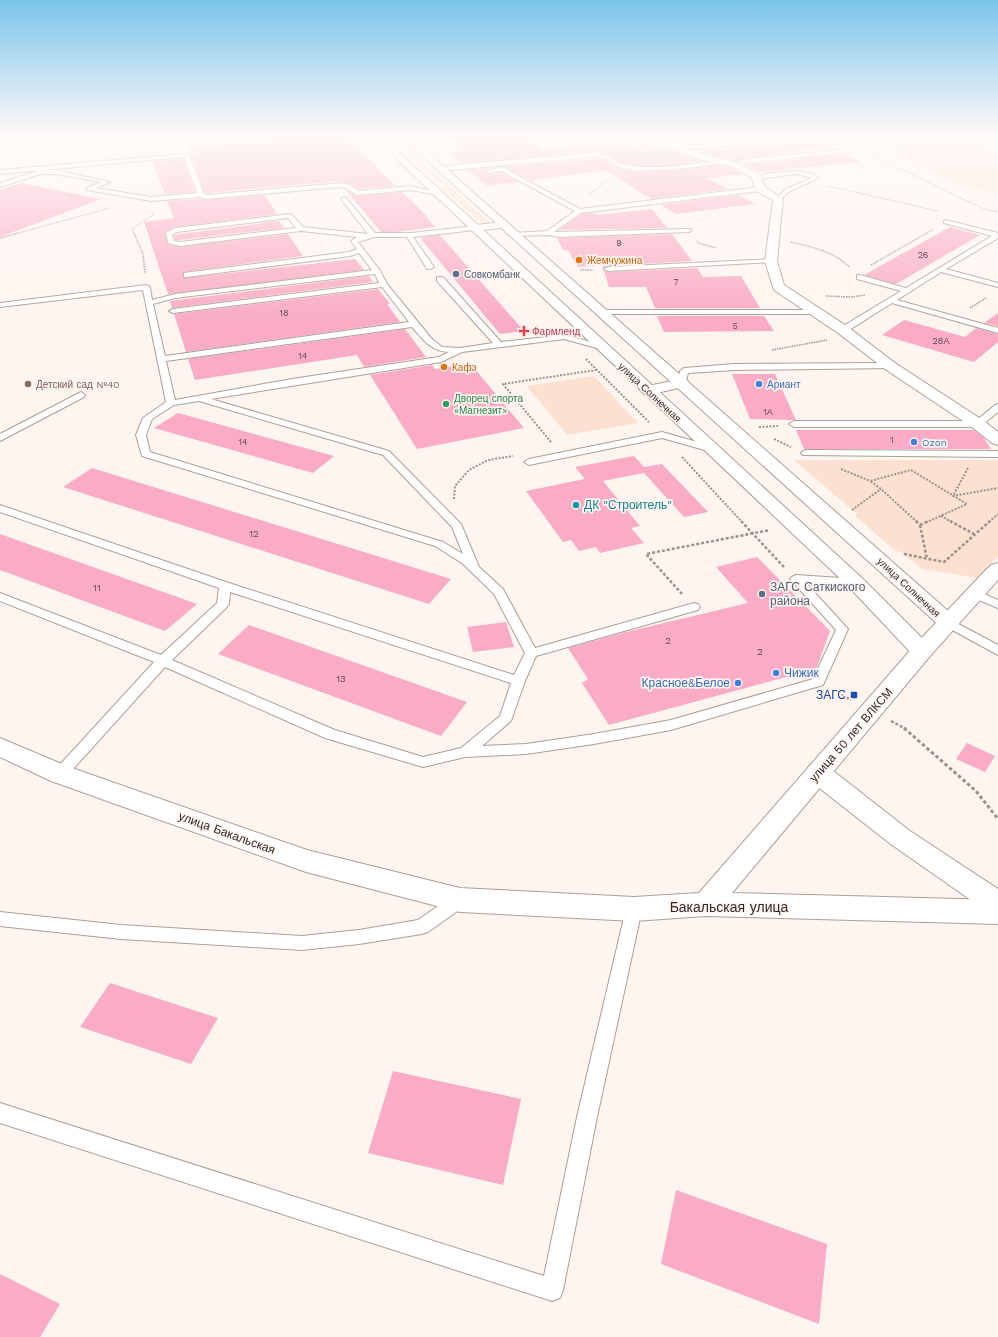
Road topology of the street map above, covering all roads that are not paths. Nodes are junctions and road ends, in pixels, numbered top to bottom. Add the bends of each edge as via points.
1 (141, 197) edge
2 (171, 197) edge
3 (443, 197) edge
4 (474, 197) edge
5 (555, 197) edge
6 (688, 197) edge
7 (774, 197) edge
8 (781, 197) edge
9 (344, 199) dead end
10 (778, 200) junction
11 (579, 210) junction
12 (946, 222) road end
13 (475, 228) junction
14 (301, 229) junction
15 (509, 229) junction
16 (689, 230) dead end
17 (549, 233) junction
18 (368, 235) junction
19 (409, 235) junction
20 (998, 235) edge
21 (361, 250) junction
22 (772, 261) junction
23 (430, 267) dead end
24 (608, 269) road end
25 (940, 270) junction
26 (377, 272) junction
27 (187, 275) dead end
28 (860, 277) dead end
29 (440, 279) dead end
30 (384, 285) junction
31 (998, 285) edge
32 (907, 290) junction
33 (890, 300) junction
34 (149, 303) junction
35 (0, 305) edge
36 (173, 311) dead end
37 (602, 312) junction
38 (818, 312) junction
39 (414, 324) junction
40 (843, 330) junction
41 (998, 331) edge
42 (498, 345) junction
43 (604, 348) junction
44 (460, 350) junction
45 (161, 359) junction
46 (890, 366) junction
47 (682, 383) junction
48 (648, 390) junction
49 (81, 395) dead end
50 (199, 398) junction
51 (170, 403) junction
52 (998, 407) edge
53 (794, 424) road end
54 (978, 424) junction
55 (0, 438) edge
56 (998, 440) edge
57 (712, 449) junction
58 (806, 453) dead end
59 (998, 454) edge
60 (529, 462) dead end
61 (0, 508) edge
62 (998, 569) edge
63 (476, 570) junction
64 (856, 583) junction
65 (225, 586) junction
66 (973, 594) junction
67 (0, 597) edge
68 (998, 604) edge
69 (694, 607) road end
70 (948, 623) junction
71 (922, 651) junction
72 (998, 651) edge
73 (531, 653) junction
74 (163, 661) junction
75 (518, 681) junction
76 (0, 747) edge
77 (465, 752) junction
78 (818, 773) junction
79 (60, 774) junction
80 (460, 900) junction
81 (706, 904) junction
82 (998, 904) edge
83 (634, 909) junction
84 (998, 912) edge
85 (0, 919) edge
86 (0, 1113) edge

1 - 2 lane
3 - 13 main road, улица Солнечная
4 - 15 main road, улица Солнечная
5 - 11 lane
6 - 11 lane
7 - 10 main road
8 - 10 lane
9 - 18 lane
10 - 22 main road
11 - 17 lane
12 - 20 lane
13 - 15 main road
13 - 19 lane
13 - 43 main road, улица Солнечная
14 - 14 lane via 290,216 175,230 168,233 171,243 180,244
14 - 18 lane
15 - 17 lane
15 - 37 main road, улица Солнечная
16 - 17 lane via 559,235
18 - 19 lane
18 - 21 lane via 354,241
19 - 23 lane
20 - 25 lane
21 - 26 lane
21 - 27 lane via 350,254
22 - 24 lane
22 - 38 main road via 778,287
25 - 31 lane
25 - 32 lane
26 - 30 lane
26 - 34 lane via 175,296
28 - 32 lane
29 - 42 lane
30 - 36 lane
30 - 39 lane
32 - 33 lane
33 - 40 lane
33 - 41 lane
34 - 35 lane via 146,287
34 - 45 lane
37 - 38 lane
37 - 47 main road, улица Солнечная
38 - 40 main road
39 - 44 lane via 440,349
39 - 45 lane
40 - 46 main road
42 - 43 lane via 564,337
42 - 44 lane
43 - 48 main road, улица Солнечная
44 - 50 lane via 441,359
45 - 51 lane
46 - 47 lane via 734,367 684,371
46 - 54 main road
47 - 48 main road
47 - 70 main road, улица Солнечная
48 - 57 main road, улица Солнечная
49 - 55 lane
50 - 51 lane
50 - 63 lane via 386,454 457,526
51 - 63 lane via 148,418 141,435 145,454 438,544
52 - 54 lane
53 - 54 lane
54 - 56 main road
57 - 60 lane via 662,435
57 - 64 main road, улица Солнечная
58 - 59 lane
61 - 65 lane
62 - 66 main road, улица 50 лет ВЛКСМ
63 - 73 lane via 499,592
64 - 71 main road, улица Солнечная
64 - 77 lane via 796,579 842,629 818,682 671,725 526,748
65 - 74 lane via 223,604
65 - 75 lane
66 - 68 lane
66 - 70 main road, улица 50 лет ВЛКСМ
67 - 74 lane
69 - 73 lane
70 - 71 main road, улица 50 лет ВЛКСМ
70 - 72 lane
71 - 78 main road, улица 50 лет ВЛКСМ
73 - 75 lane
74 - 77 lane via 330,734 423,762
74 - 79 lane
75 - 77 lane via 506,718
76 - 79 main road, улица Бакальская
78 - 81 main road, улица 50 лет ВЛКСМ
78 - 82 main road via 901,838
79 - 80 main road, улица Бакальская via 306,861
80 - 83 main road, Бакальская улица
80 - 85 lane via 422,927 302,943 121,932
81 - 83 main road, Бакальская улица
81 - 84 main road, Бакальская улица
83 - 86 lane via 587,1117 552,1290

